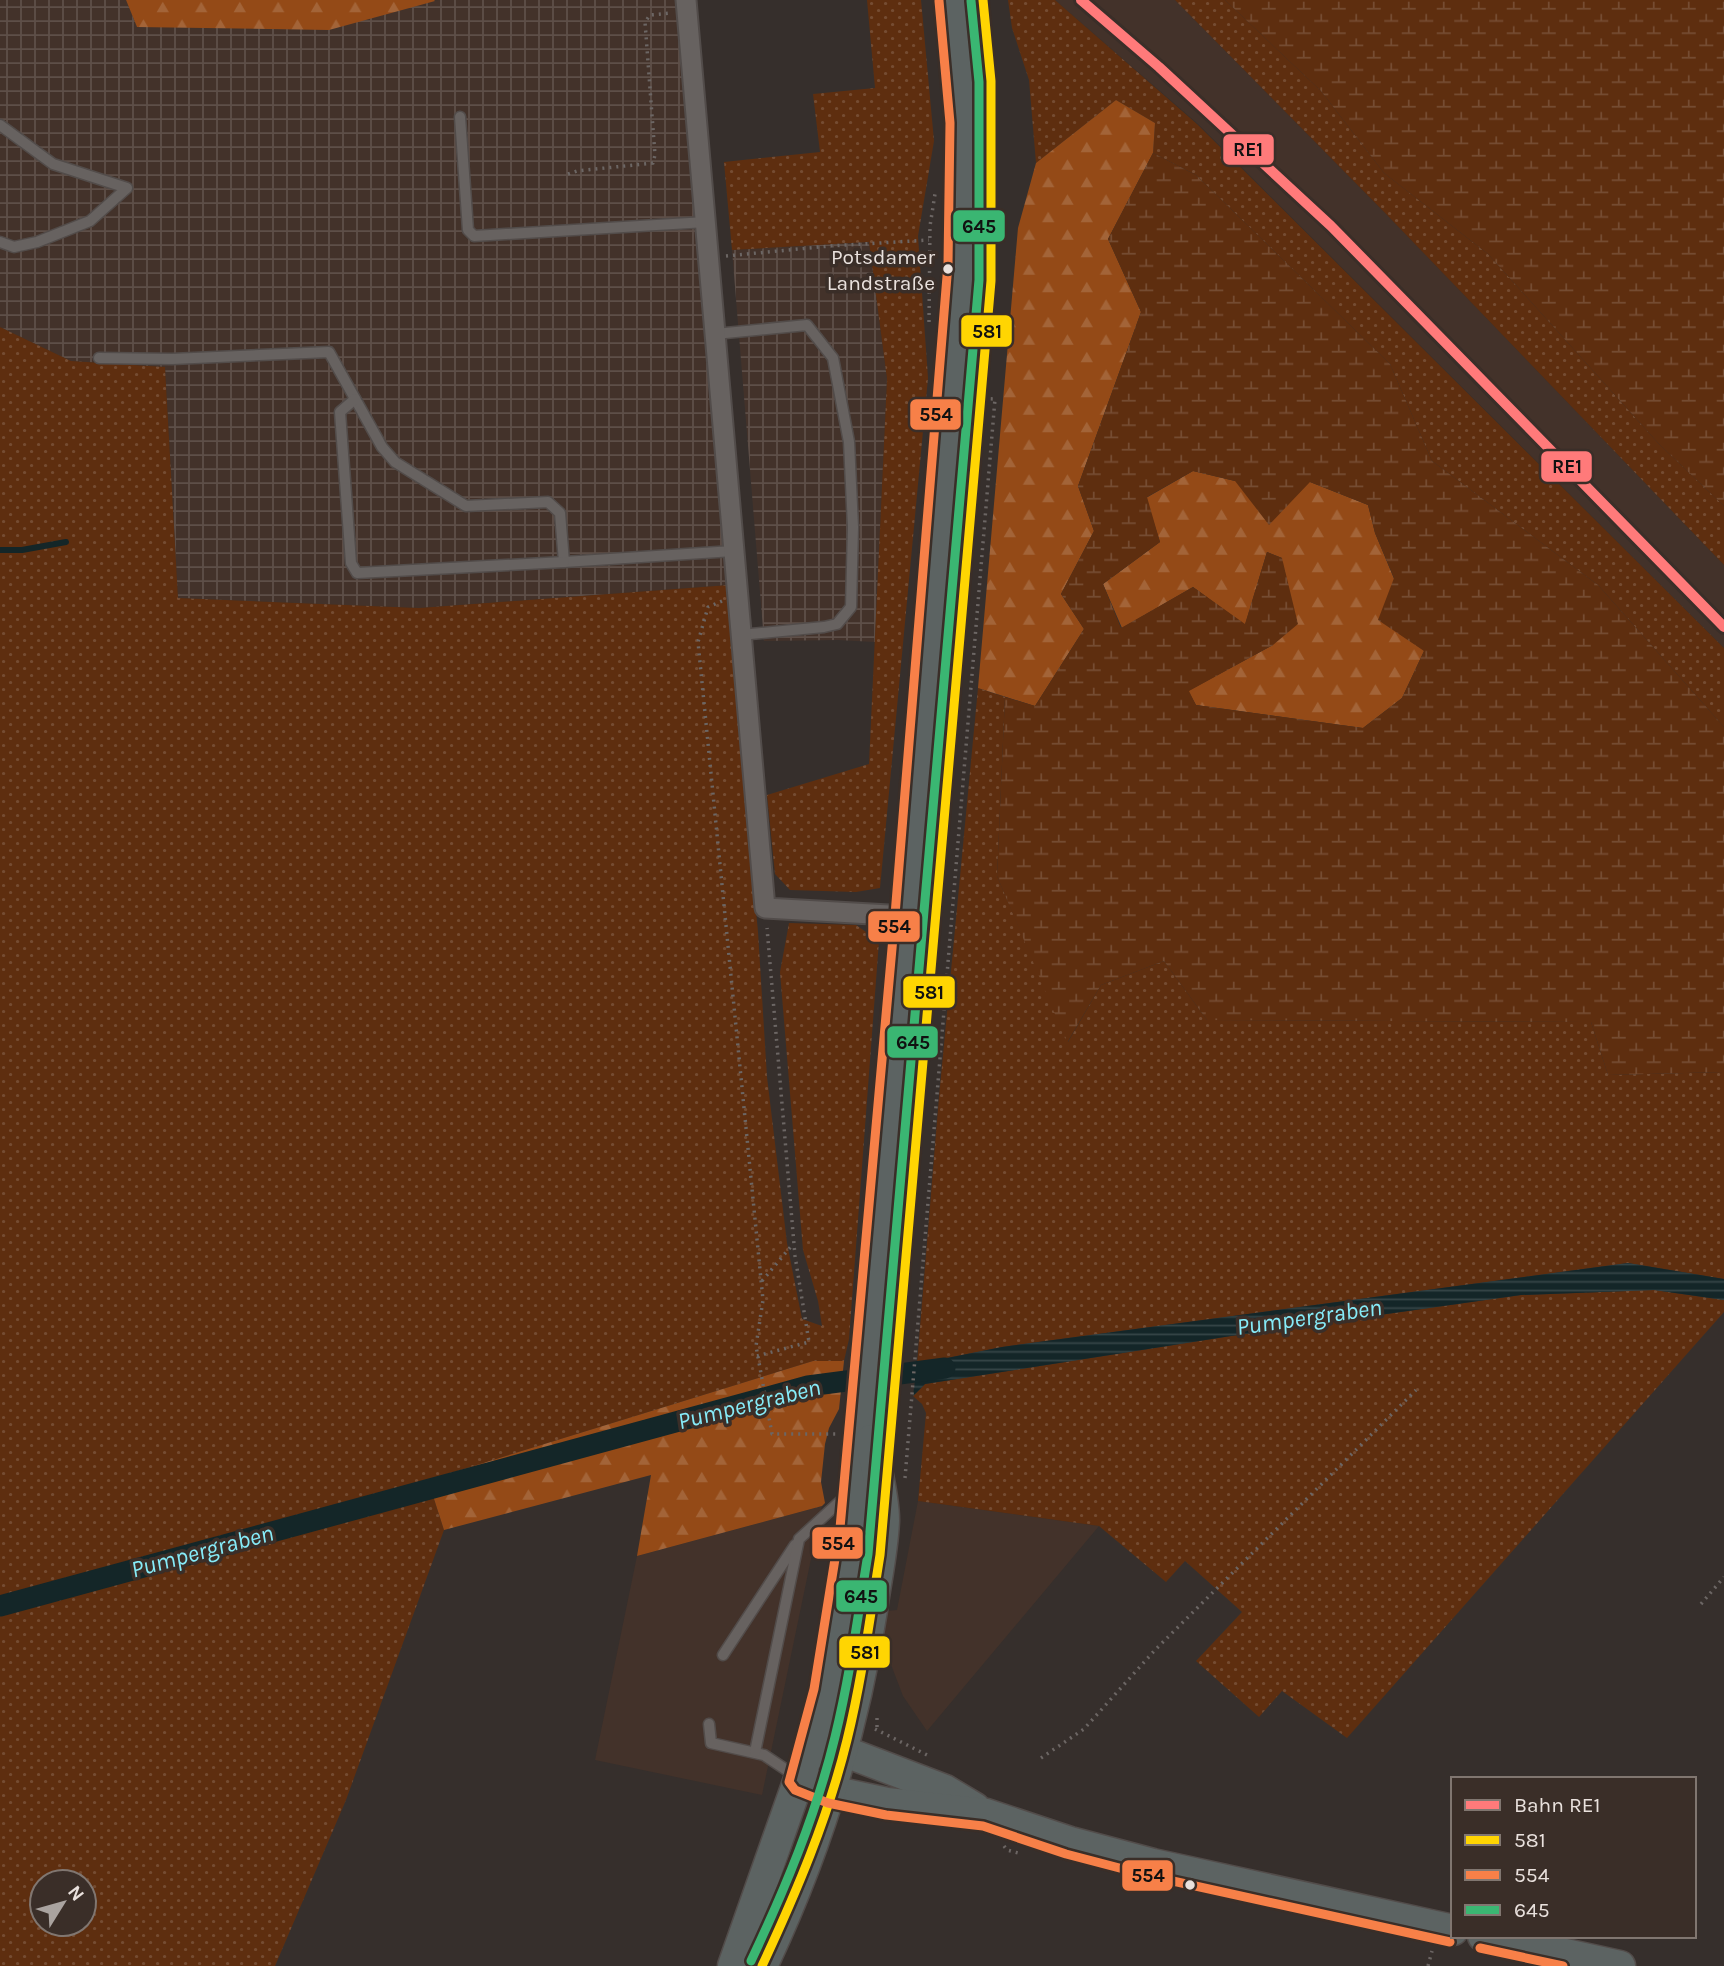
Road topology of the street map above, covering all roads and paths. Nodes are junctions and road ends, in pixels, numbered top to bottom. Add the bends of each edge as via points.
1 (951, 0) edge
2 (686, 6) edge
3 (460, 117) dead end
4 (1, 123) edge
5 (568, 174) dead end
6 (706, 222) junction
7 (929, 240) dead end
8 (0, 242) edge
9 (709, 258) junction
10 (715, 334) junction
11 (99, 358) dead end
12 (355, 399) junction
13 (995, 399) dead end
14 (733, 551) junction
15 (564, 562) junction
16 (736, 595) junction
17 (740, 635) junction
18 (765, 908) junction
19 (906, 916) junction
20 (794, 1242) junction
21 (762, 1282) junction
22 (757, 1356) junction
23 (1416, 1390) dead end
24 (864, 1396) junction
25 (912, 1400) dead end
26 (839, 1434) dead end
27 (857, 1487) junction
28 (799, 1539) junction
29 (1724, 1577) edge
30 (1701, 1604) dead end
31 (723, 1655) dead end
32 (709, 1724) dead end
33 (843, 1751) junction
34 (755, 1752) junction
35 (1041, 1758) dead end
36 (804, 1769) junction
37 (831, 1791) junction
38 (986, 1814) junction
39 (1443, 1938) edge
40 (1492, 1938) edge
41 (733, 1966) edge
42 (762, 1966) edge
43 (1429, 1966) edge
44 (1620, 1966) edge

1 - 19 main road via 962,123 960,265
2 - 5 path via 650,15 645,22 653,163
2 - 6 street
3 - 6 lane via 468,230 474,236
4 - 8 lane via 52,164 127,188 90,221 37,242 14,247
6 - 9 street
7 - 9 path
9 - 10 street
10 - 14 street
10 - 17 lane via 807,325 834,358 849,442 851,607 837,624
11 - 12 lane via 329,352
12 - 15 lane via 395,462 467,506 548,502 560,513
12 - 15 lane via 340,412 351,563 358,573
13 - 25 path
14 - 15 lane
14 - 16 street
16 - 17 street
16 - 21 path via 708,607 698,642
17 - 18 street
18 - 19 street
18 - 20 path
19 - 24 main road
20 - 21 path
20 - 22 path via 809,1342
21 - 22 path
22 - 26 path via 772,1434
23 - 35 path via 1155,1650 1084,1729
24 - 27 main road
24 - 33 main road via 884,1517 868,1633
27 - 28 lane
27 - 36 main road via 826,1692
28 - 31 lane
28 - 34 lane
29 - 30 path
32 - 34 lane via 711,1743
33 - 36 main road via 825,1753
33 - 37 main road
33 - 38 main road via 944,1790
34 - 36 lane
36 - 37 main road
36 - 41 main road
37 - 38 main road via 887,1803
37 - 42 main road via 790,1905
38 - 39 main road via 1070,1842
39 - 43 path
40 - 44 main road

